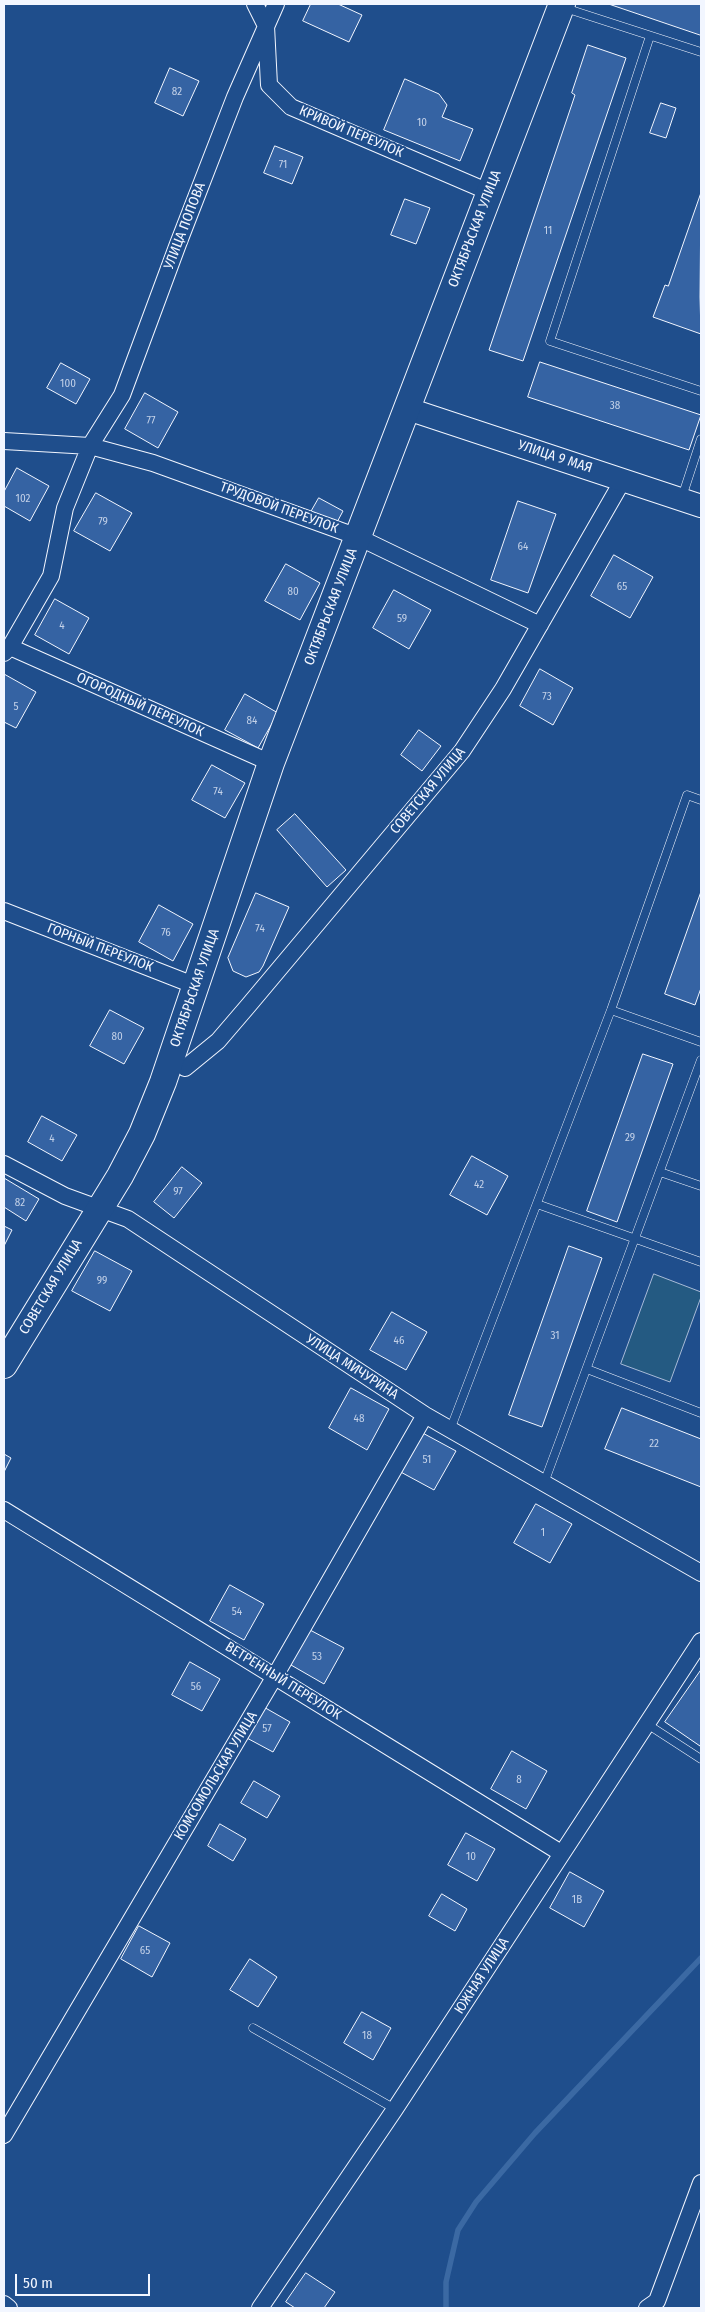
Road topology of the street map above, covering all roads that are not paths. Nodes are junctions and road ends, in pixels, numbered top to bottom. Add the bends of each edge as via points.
1 (255, 4) edge
2 (276, 4) edge
3 (561, 5) edge
4 (266, 26) junction
5 (650, 36) junction
6 (701, 52) edge
7 (489, 192) junction
8 (701, 392) edge
9 (408, 409) junction
10 (701, 440) edge
11 (4, 441) edge
12 (90, 446) junction
13 (623, 480) junction
14 (691, 502) edge
15 (358, 537) junction
16 (540, 625) junction
17 (7, 650) edge
18 (271, 762) junction
19 (701, 800) edge
20 (4, 911) edge
21 (196, 986) junction
22 (610, 1010) junction
23 (701, 1042) edge
24 (701, 1060) edge
25 (186, 1068) dead end
26 (4, 1164) edge
27 (660, 1172) junction
28 (701, 1186) edge
29 (537, 1204) junction
30 (99, 1209) junction
31 (636, 1239) junction
32 (701, 1262) edge
33 (4, 1365) edge
34 (587, 1369) junction
35 (701, 1413) edge
36 (425, 1415) junction
37 (450, 1430) junction
38 (544, 1483) junction
39 (4, 1510) edge
40 (701, 1572) edge
41 (701, 1642) edge
42 (275, 1676) junction
43 (647, 1724) junction
44 (701, 1759) edge
45 (561, 1853) junction
46 (253, 2028) dead end
47 (395, 2109) junction
48 (4, 2135) edge
49 (701, 2183) edge
50 (4, 2304) edge
51 (9, 2308) edge
52 (260, 2308) edge
53 (647, 2308) edge

1 - 4 street, КРИВОЙ ПЕРЕУЛОК
2 - 4 street, УЛИЦА ПОПОВА
3 - 5 lane
3 - 7 main road, ОКТЯБРЬСКАЯ УЛИЦА
4 - 7 street, КРИВОЙ ПЕРЕУЛОК via 269,85 291,107
4 - 12 street, УЛИЦА ПОПОВА via 178,244 122,395
5 - 6 lane
5 - 8 lane via 550,341
7 - 9 main road, ОКТЯБРЬСКАЯ УЛИЦА
9 - 13 main road, УЛИЦА 9 МАЯ
9 - 15 main road, ОКТЯБРЬСКАЯ УЛИЦА
10 - 14 lane
11 - 12 street, ТРУДОВОЙ ПЕРЕУЛОК
12 - 15 street, ТРУДОВОЙ ПЕРЕУЛОК via 153,463
12 - 17 street, УЛИЦА ПОПОВА via 65,508 51,576
13 - 14 main road, УЛИЦА 9 МАЯ
13 - 16 street, СОВЕТСКАЯ УЛИЦА
15 - 16 street, ТРУДОВОЙ ПЕРЕУЛОК
15 - 18 main road, ОКТЯБРЬСКАЯ УЛИЦА
16 - 25 street, СОВЕТСКАЯ УЛИЦА via 462,751 218,1041
17 - 18 street, ОГОРОДНЫЙ ПЕРЕУЛОК
18 - 21 main road, ОКТЯБРЬСКАЯ УЛИЦА
19 - 22 lane via 687,795
20 - 21 street, ГОРНЫЙ ПЕРЕУЛОК
21 - 30 main road, ОКТЯБРЬСКАЯ УЛИЦА via 142,1134
22 - 23 lane
22 - 29 lane
24 - 27 lane
26 - 30 street, УЛИЦА МИЧУРИНА via 65,1196
27 - 28 lane
27 - 31 lane
29 - 31 lane
29 - 37 lane
30 - 33 main road, СОВЕТСКАЯ УЛИЦА
30 - 36 street, УЛИЦА МИЧУРИНА via 128,1219
31 - 32 lane
31 - 34 lane
34 - 35 lane
34 - 38 lane
36 - 37 street, УЛИЦА МИЧУРИНА
36 - 42 street, КОМСОМОЛЬСКАЯ УЛИЦА
37 - 38 street, УЛИЦА МИЧУРИНА
38 - 40 street, УЛИЦА МИЧУРИНА
39 - 42 street, ВЕТРЕННЫЙ ПЕРЕУЛОК
41 - 43 street, ЮЖНАЯ УЛИЦА
42 - 45 street, ВЕТРЕННЫЙ ПЕРЕУЛОК
42 - 48 street, КОМСОМОЛЬСКАЯ УЛИЦА
43 - 44 lane
43 - 45 street, ЮЖНАЯ УЛИЦА
45 - 47 street, ЮЖНАЯ УЛИЦА
46 - 47 lane
47 - 52 street, ЮЖНАЯ УЛИЦА
49 - 53 street via 657,2300
50 - 51 street

